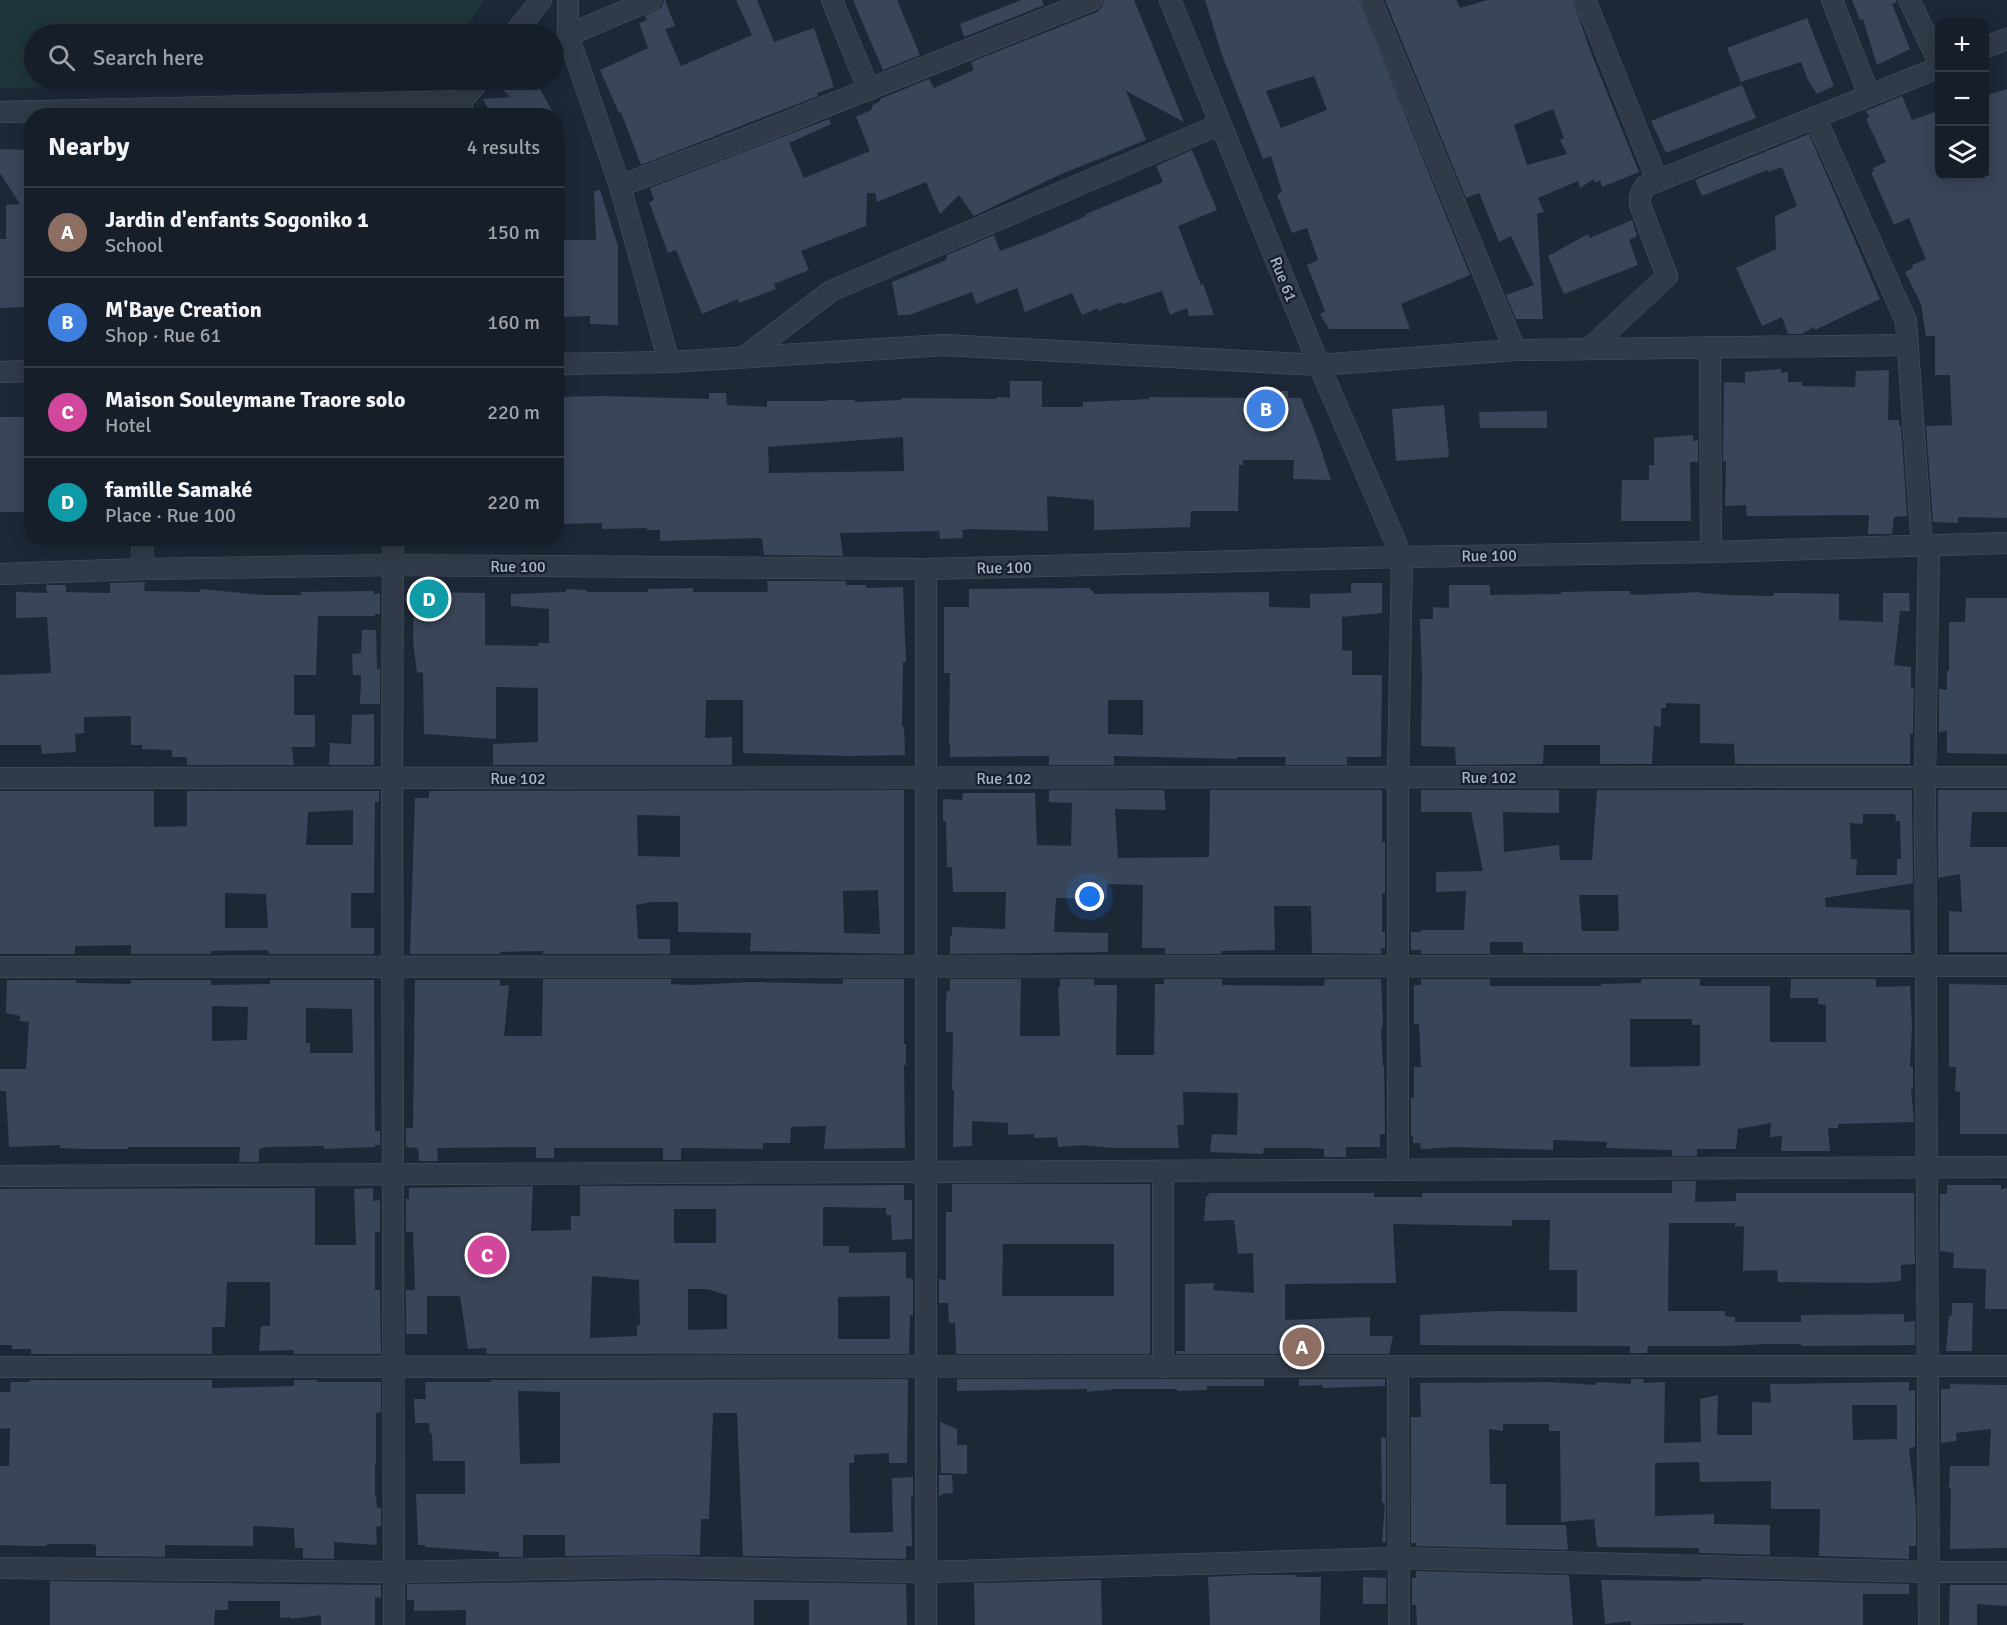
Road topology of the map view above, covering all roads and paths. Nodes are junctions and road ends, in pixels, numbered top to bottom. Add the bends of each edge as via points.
1 (541, 0) edge
2 (568, 0) edge
3 (651, 0) edge
4 (832, 0) edge
5 (1092, 0) edge
6 (1170, 0) edge
7 (1371, 0) edge
8 (1585, 0) edge
9 (1832, 0) edge
10 (1910, 0) edge
11 (522, 24) edge
12 (568, 35) junction
13 (2007, 39) edge
14 (1989, 46) edge
15 (1935, 54) edge
16 (1935, 67) edge
17 (473, 90) edge
18 (869, 90) junction
19 (1869, 94) junction
20 (462, 108) edge
21 (0, 112) edge
22 (24, 112) edge
23 (1815, 117) junction
24 (1221, 124) junction
25 (1657, 180) junction
26 (620, 186) junction
27 (1907, 345) junction
28 (1710, 347) junction
29 (1589, 349) junction
30 (1515, 350) junction
31 (744, 357) junction
32 (669, 362) junction
33 (564, 364) edge
34 (1319, 365) junction
35 (0, 372) edge
36 (24, 372) edge
37 (2007, 543) edge
38 (142, 546) edge
39 (393, 546) edge
40 (1925, 546) junction
41 (1711, 552) junction
42 (1401, 557) junction
43 (393, 565) junction
44 (143, 568) junction
45 (926, 569) junction
46 (0, 574) edge
47 (1398, 777) junction
48 (1925, 777) junction
49 (2007, 777) edge
50 (0, 778) edge
51 (392, 778) junction
52 (926, 778) junction
53 (926, 966) junction
54 (1398, 966) junction
55 (1926, 966) junction
56 (2007, 966) edge
57 (0, 967) edge
58 (392, 967) junction
59 (1927, 1167) junction
60 (2007, 1167) edge
61 (1398, 1170) junction
62 (1163, 1171) junction
63 (926, 1172) junction
64 (393, 1174) junction
65 (0, 1176) edge
66 (1928, 1366) junction
67 (2007, 1366) edge
68 (0, 1367) edge
69 (393, 1367) junction
70 (926, 1367) junction
71 (1163, 1367) junction
72 (1398, 1367) junction
73 (1398, 1558) junction
74 (0, 1568) edge
75 (393, 1572) junction
76 (926, 1572) junction
77 (1929, 1572) junction
78 (2007, 1572) edge
79 (393, 1625) edge
80 (926, 1625) edge
81 (1399, 1625) edge
82 (1929, 1625) edge

1 - 11 street
2 - 12 street
3 - 12 street
4 - 18 street
5 - 18 street
6 - 24 street, Rue 61
7 - 30 street
8 - 25 street
9 - 19 street
10 - 15 street
12 - 26 street
13 - 14 street
16 - 19 street
17 - 20 street
18 - 26 street
19 - 23 street
21 - 22 street
23 - 25 street
23 - 27 street via 1906,321
24 - 31 street via 831,291
24 - 34 street, Rue 61
25 - 29 street via 1645,186 1640,205 1667,276
26 - 32 street
27 - 28 street
27 - 40 street
28 - 29 street
28 - 41 street
29 - 30 street
30 - 34 street
31 - 32 street
31 - 34 street via 945,345
32 - 33 street
34 - 42 street, Rue 61
35 - 36 street
37 - 40 street, Rue 100
38 - 44 street
39 - 43 street
40 - 41 street, Rue 100
40 - 48 street
41 - 42 street, Rue 100
42 - 45 street, Rue 100
42 - 47 street
43 - 44 street, Rue 100
43 - 45 street, Rue 100
43 - 51 street
44 - 46 street, Rue 100
45 - 52 street
47 - 48 street, Rue 102
47 - 52 street, Rue 102
47 - 54 street
48 - 49 street, Rue 102
48 - 55 street
50 - 51 street, Rue 102
51 - 52 street, Rue 102
51 - 58 street
52 - 53 street
53 - 54 street
53 - 58 street
53 - 63 street
54 - 55 street
54 - 61 street
55 - 56 street
55 - 59 street
57 - 58 street
58 - 64 street
59 - 60 street
59 - 61 street
59 - 66 street
61 - 62 street
62 - 63 street
62 - 71 street
63 - 64 street
63 - 70 street
64 - 65 street
64 - 69 street
66 - 67 street
66 - 72 street
66 - 77 street
68 - 69 street
69 - 70 street
69 - 75 street
70 - 71 street
70 - 76 street
71 - 72 street
72 - 73 street
73 - 76 street
73 - 77 street
73 - 81 street
74 - 75 street
75 - 76 street via 661,1567
75 - 79 street
76 - 80 street
77 - 78 street
77 - 82 street

